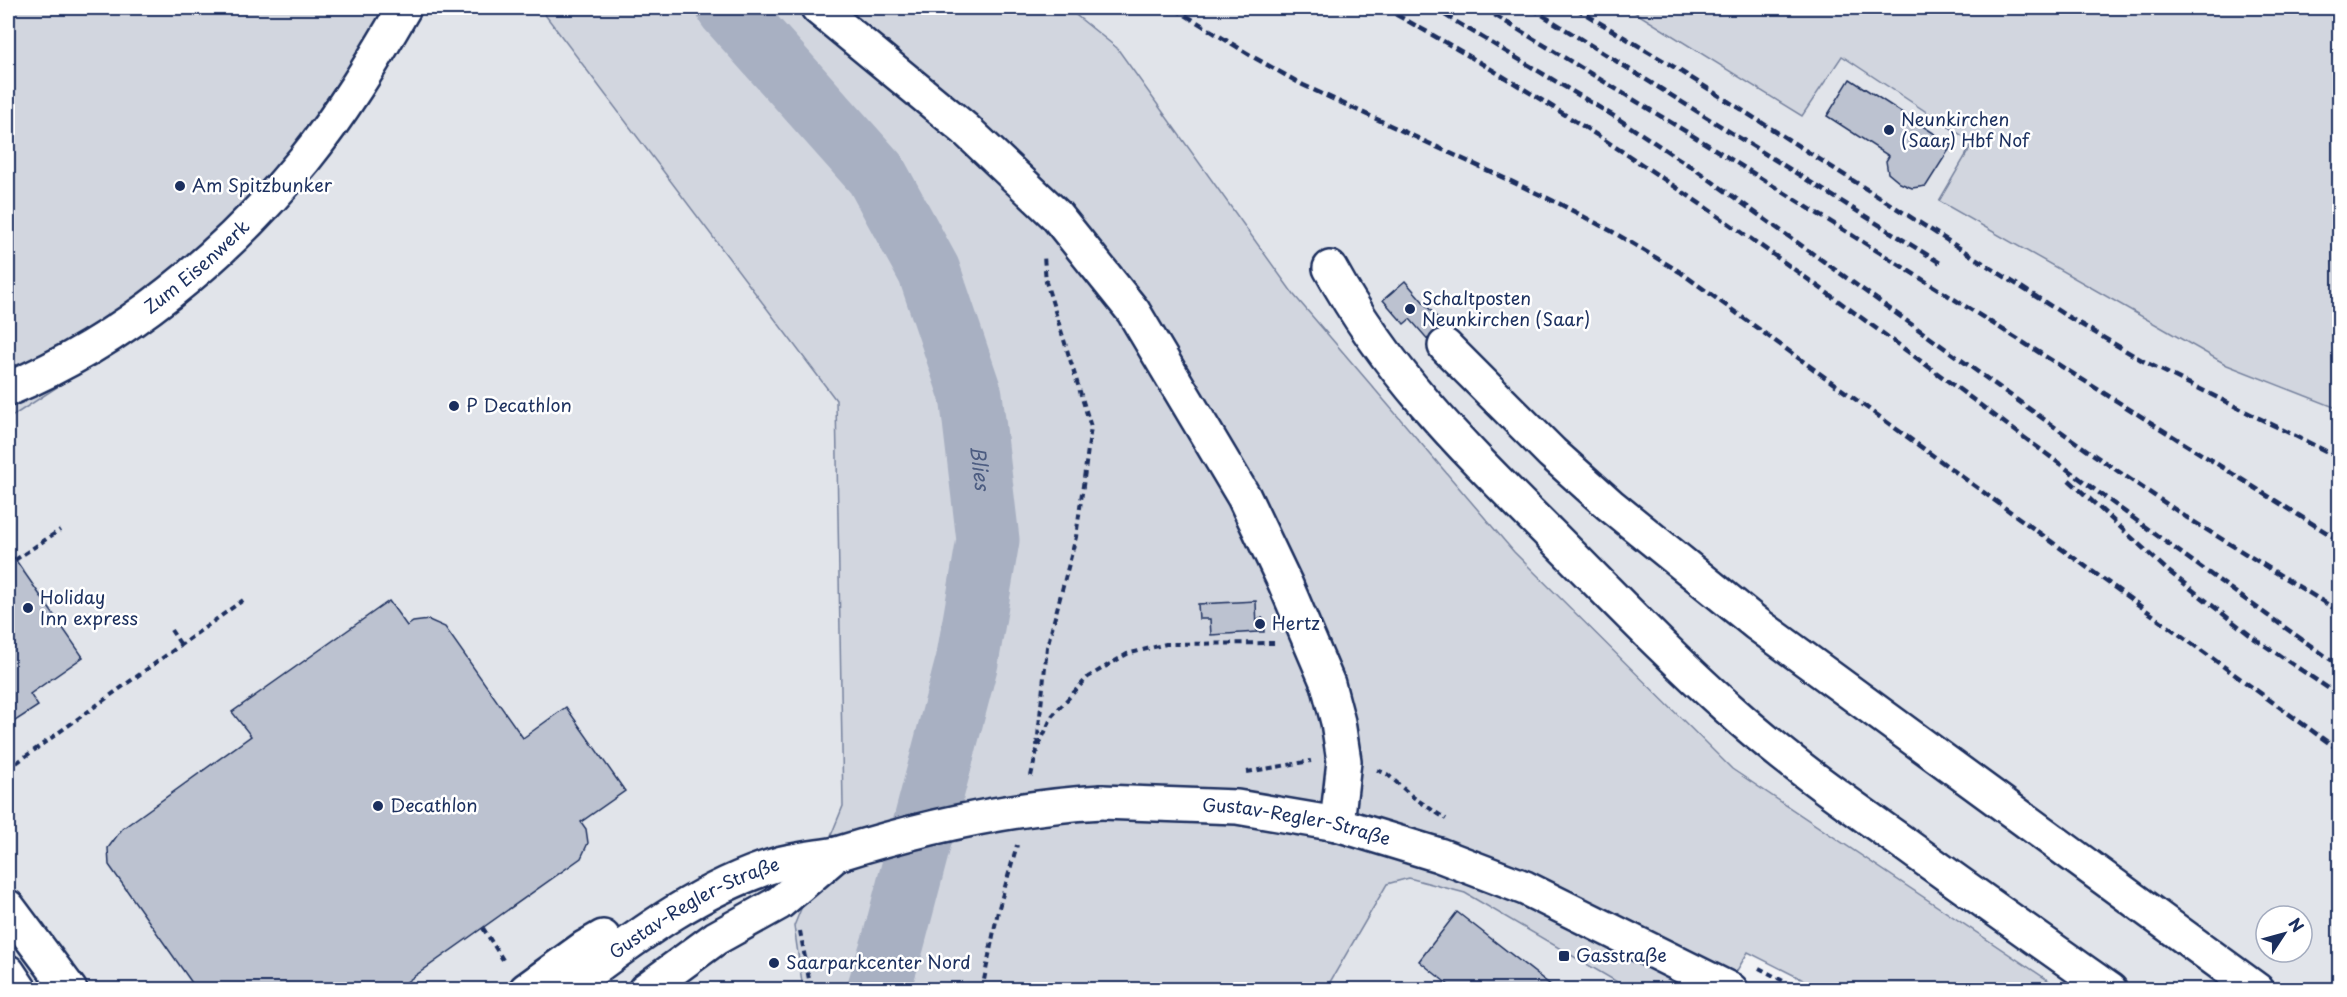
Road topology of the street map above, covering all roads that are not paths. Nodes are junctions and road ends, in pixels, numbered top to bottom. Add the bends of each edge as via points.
1 (404, 8) edge
2 (818, 8) edge
3 (1330, 268) dead end
4 (1445, 346) dead end
5 (8, 389) edge
6 (1337, 824) junction
7 (837, 854) junction
8 (688, 903) junction
9 (8, 907) edge
10 (517, 979) edge
11 (70, 990) edge
12 (566, 990) edge
13 (645, 990) edge
14 (1731, 990) edge
15 (2110, 990) edge
16 (2257, 990) edge

1 - 5 main road, Zum Eisenwerk via 304,159 240,231 152,306 91,347
2 - 6 main road via 964,129 1056,215 1138,320 1244,497 1328,684 1344,769
3 - 15 main road via 1388,360 1450,434 1730,710 1804,771
4 - 16 main road via 1593,490 1756,624
6 - 7 main road, Gustav-Regler-Straße, bridge via 1237,807 1066,804 971,819
6 - 14 main road, Gustav-Regler-Straße via 1439,855 1525,888
7 - 8 main road, Gustav-Regler-Straße via 783,863
7 - 13 main road, Gustav-Regler-Straße via 779,903 716,938
8 - 10 main road via 642,919
8 - 12 main road, Gustav-Regler-Straße
9 - 11 main road

